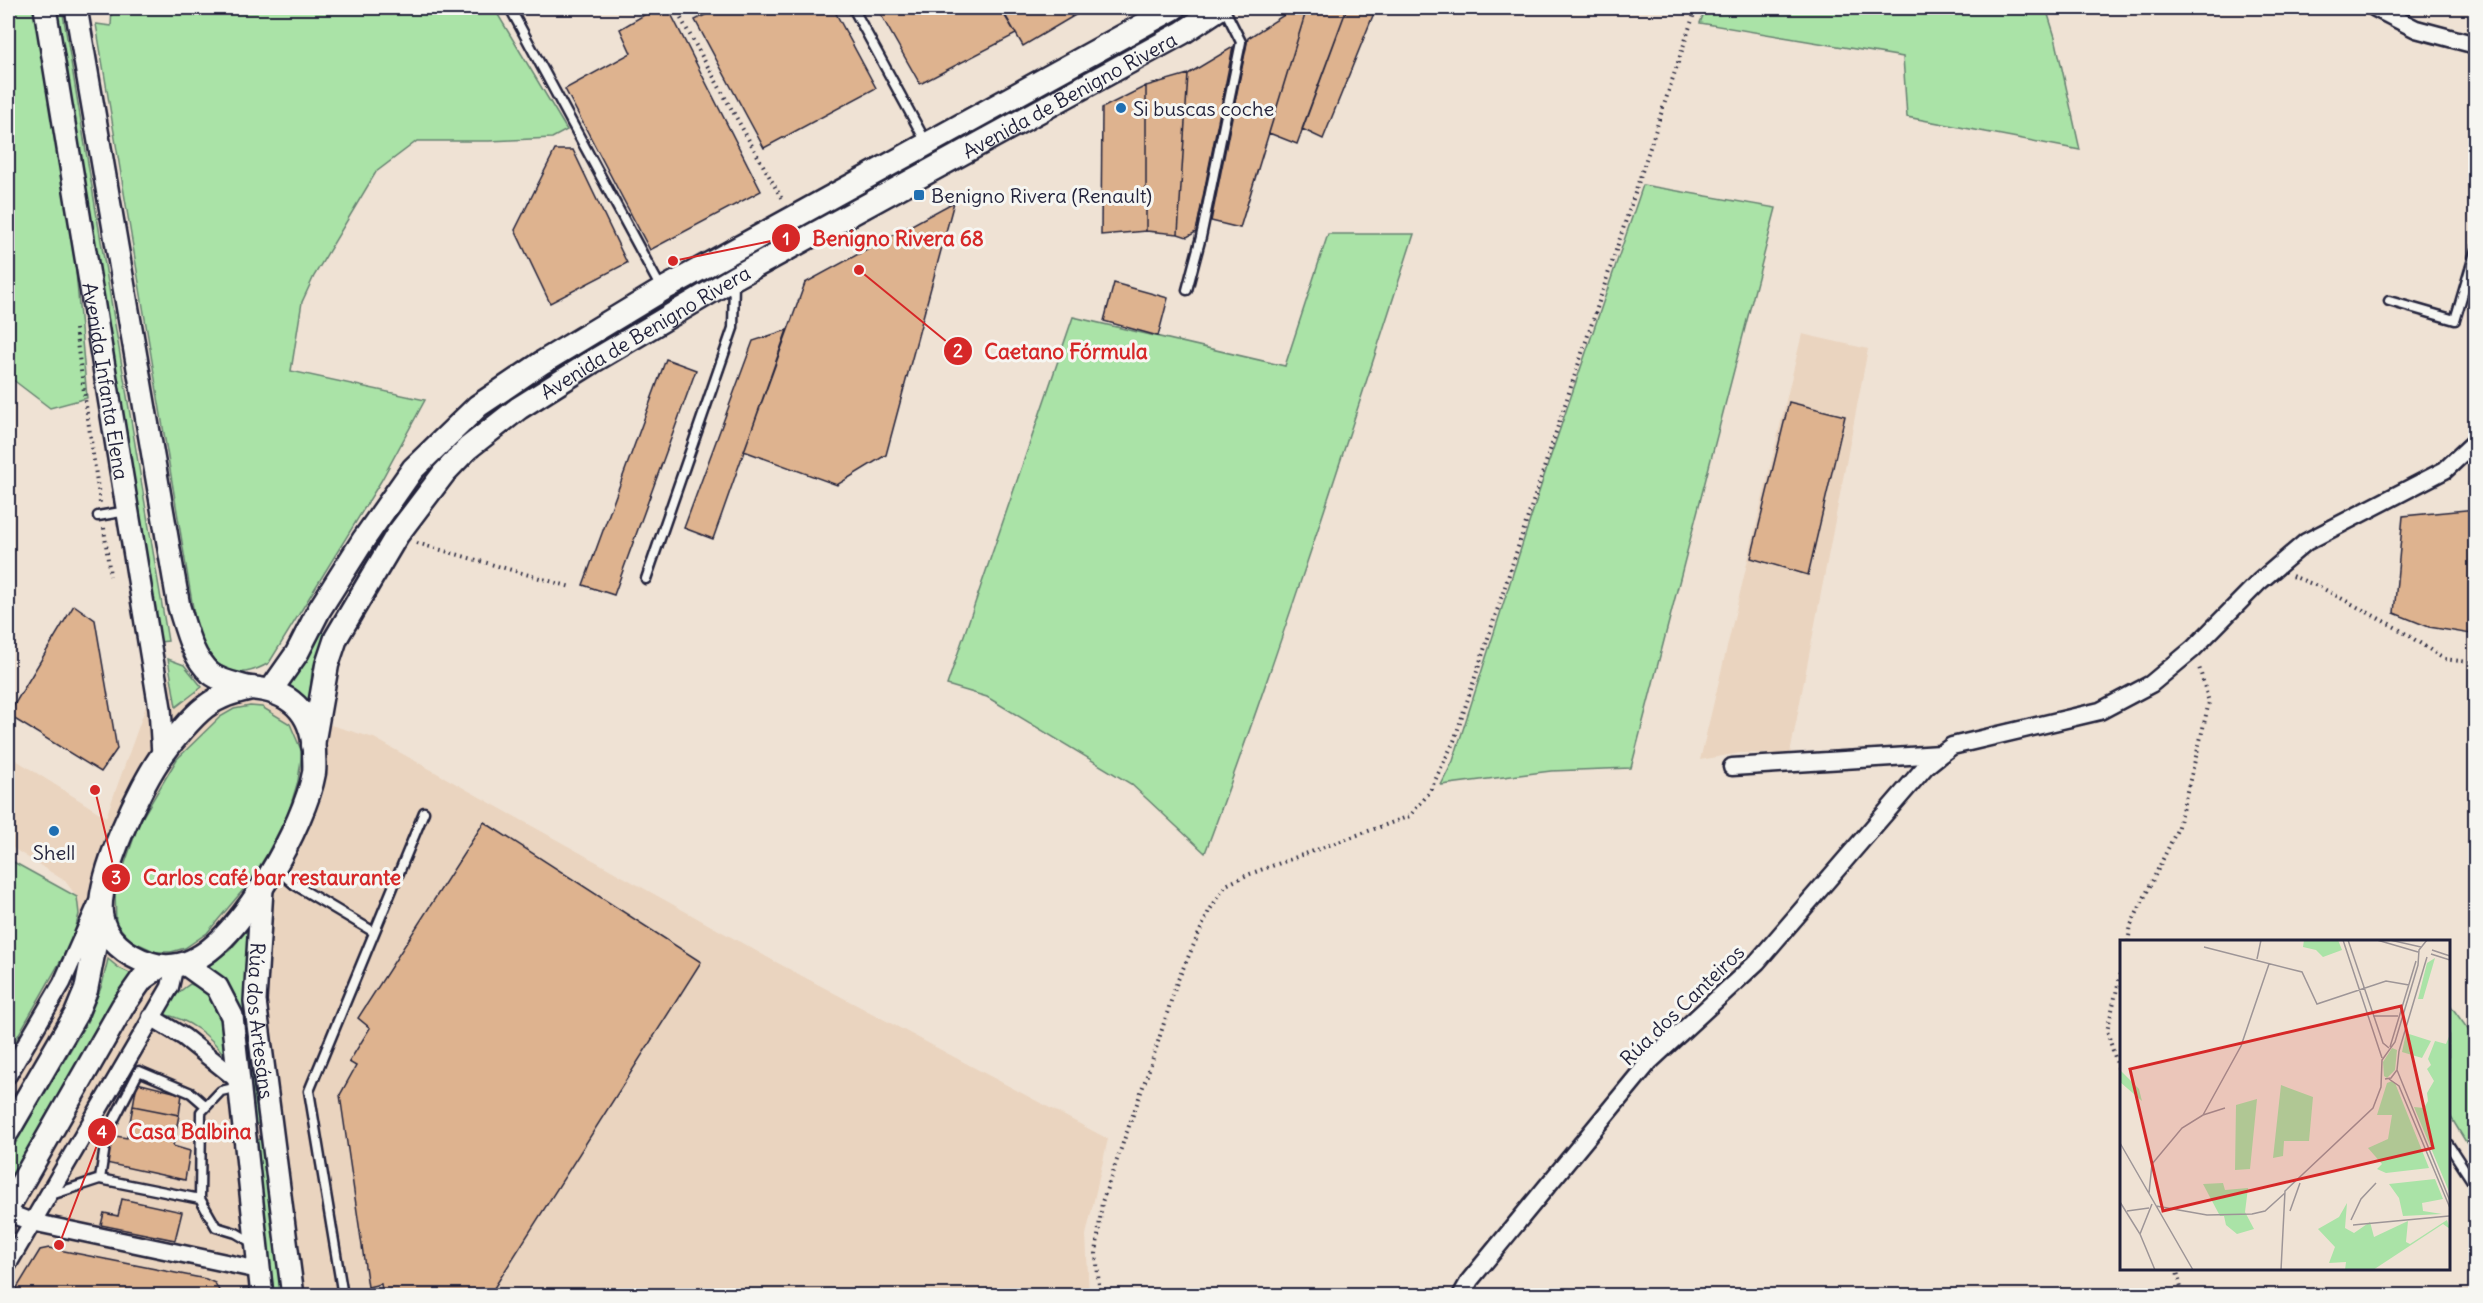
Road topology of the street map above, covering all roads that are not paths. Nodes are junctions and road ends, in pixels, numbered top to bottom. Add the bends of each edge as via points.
1 (45, 8) edge
2 (76, 8) edge
3 (510, 8) edge
4 (853, 8) edge
5 (1174, 8) edge
6 (1220, 8) edge
7 (1224, 8) edge
8 (2375, 8) edge
9 (2475, 45) edge
10 (928, 144) junction
11 (2475, 249) edge
12 (734, 278) junction
13 (662, 290) junction
14 (1187, 290) dead end
15 (2389, 301) dead end
16 (2475, 441) edge
17 (127, 511) junction
18 (98, 516) dead end
19 (646, 579) dead end
20 (261, 689) junction
21 (314, 745) junction
22 (162, 754) junction
23 (1941, 754) junction
24 (1732, 767) dead end
25 (424, 812) dead end
26 (275, 868) junction
27 (103, 889) junction
28 (262, 889) junction
29 (101, 914) junction
30 (374, 932) junction
31 (173, 965) junction
32 (151, 1017) junction
33 (8, 1075) edge
34 (117, 1076) junction
35 (239, 1084) junction
36 (132, 1085) junction
37 (206, 1106) junction
38 (8, 1131) edge
39 (2450, 1147) edge
40 (100, 1179) junction
41 (2475, 1187) edge
42 (47, 1196) junction
43 (200, 1199) junction
44 (8, 1207) edge
45 (8, 1213) edge
46 (32, 1222) junction
47 (256, 1245) junction
48 (8, 1264) edge
49 (259, 1270) junction
50 (262, 1296) edge
51 (293, 1296) edge
52 (343, 1296) edge
53 (1461, 1296) edge

1 - 17 street, Avenida Infanta Elena
2 - 20 street, Avenida Infanta Elena via 179,608 192,648 210,672 225,681
3 - 13 lane
4 - 10 lane
5 - 10 main road, Avenida de Benigno Rivera
6 - 12 main road, Avenida de Benigno Rivera via 1182,33
7 - 14 lane via 1241,42
8 - 9 street via 2416,29
10 - 13 main road, Avenida de Benigno Rivera
11 - 15 lane via 2455,320
12 - 19 lane via 734,328
12 - 21 main road, Avenida de Benigno Rivera via 519,408 468,448 444,473 397,535 336,638 327,665
13 - 20 main road, Avenida de Benigno Rivera via 478,406 413,469 364,539 297,652
16 - 23 street via 2445,471 2306,542 2151,684 2100,711 1952,746
17 - 18 lane
17 - 22 street, Avenida Infanta Elena via 160,708
20 - 21 main road via 295,703 308,722
20 - 22 main road via 227,693 204,708
21 - 26 main road via 315,772 297,824
22 - 27 main road via 121,834
23 - 24 street
23 - 53 street, Rúa dos Canteiros via 1926,766 1757,962 1648,1062
25 - 30 lane
26 - 28 main road
26 - 30 lane via 295,885
27 - 29 main road
27 - 33 street via 62,983
28 - 31 main road via 213,948
28 - 51 street, Rúa dos Artesáns via 255,1000
29 - 31 main road via 108,934 121,948 144,961
29 - 38 main road via 86,990 76,1014
30 - 52 lane via 309,1091
31 - 32 street via 170,987
31 - 35 street, Rúa dos Artesáns via 217,987 232,1016
31 - 44 main road via 142,979 123,1006
32 - 34 street
32 - 35 street via 184,1036
34 - 36 lane
34 - 42 street
35 - 37 lane via 221,1091
35 - 47 street, Rúa dos Artesáns
36 - 37 lane via 139,1071 191,1093
36 - 40 lane via 107,1132
37 - 43 lane via 201,1112
39 - 41 lane
40 - 42 lane
40 - 43 lane
42 - 46 street
43 - 47 lane via 216,1227
45 - 46 street
46 - 48 street
46 - 49 street
47 - 49 street, Rúa dos Artesáns
49 - 50 street, Rúa dos Artesáns

